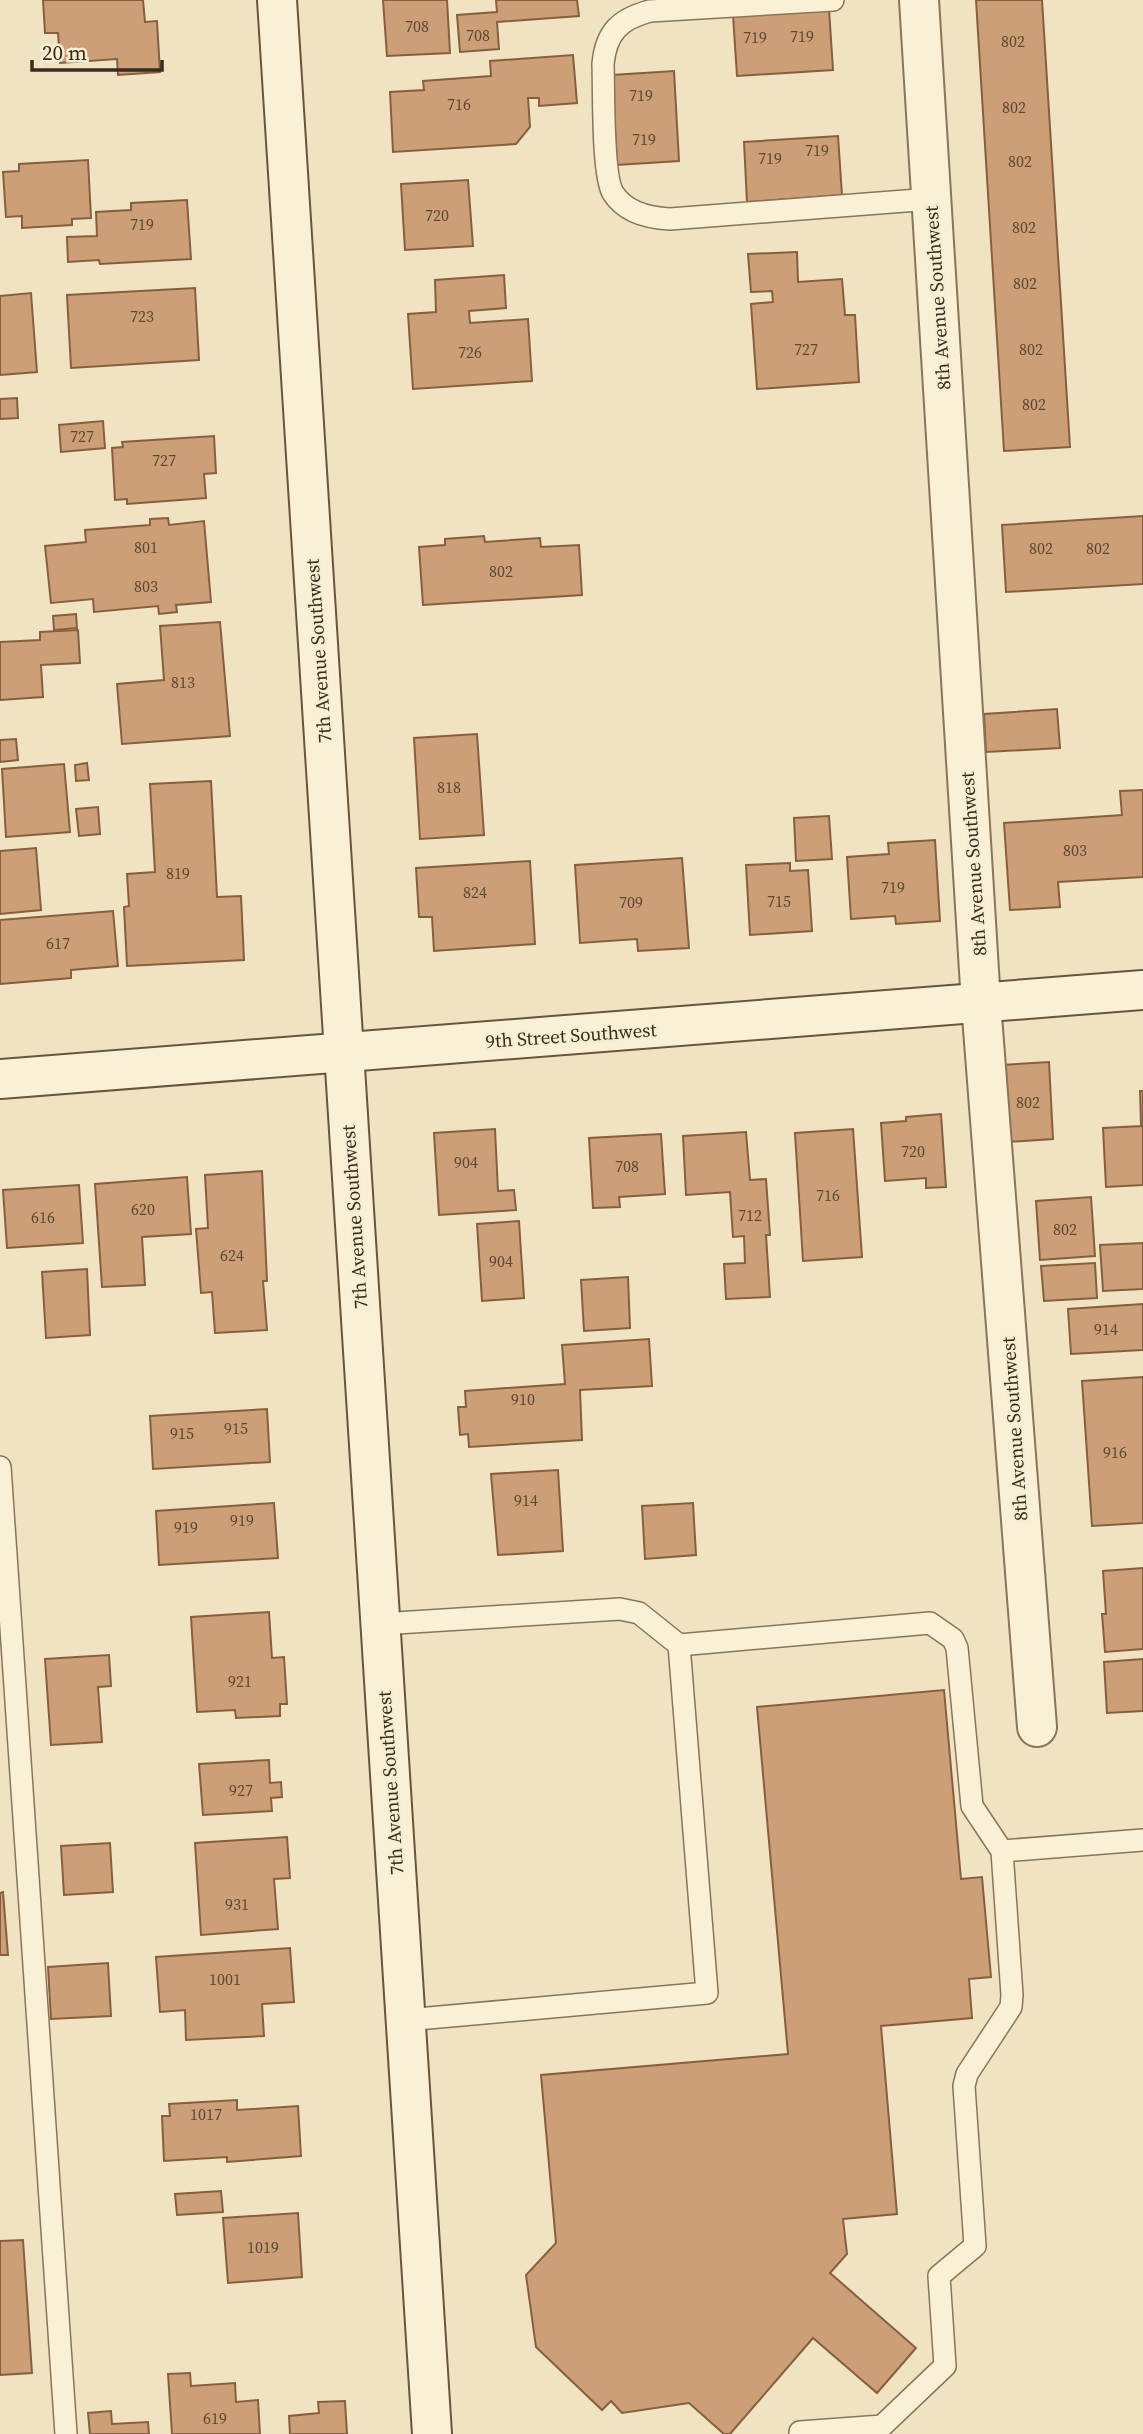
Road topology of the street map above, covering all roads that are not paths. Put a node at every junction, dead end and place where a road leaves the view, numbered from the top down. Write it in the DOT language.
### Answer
graph roads {
  1 [pos="277,0"];
  2 [pos="833,0"];
  3 [pos="919,0"];
  4 [pos="931,199"];
  5 [pos="1143,990"];
  6 [pos="981,1003"];
  7 [pos="344,1053"];
  8 [pos="0,1079"];
  9 [pos="0,1467"];
  10 [pos="380,1624"];
  11 [pos="679,1645"];
  12 [pos="1037,1727"];
  13 [pos="1143,1840"];
  14 [pos="1002,1851"];
  15 [pos="406,2020"];
  16 [pos="800,2433"];
  17 [pos="66,2434"];
  18 [pos="432,2434"];
  1 -- 7 [label="street, 7th Avenue Southwest"];
  2 -- 4 [label="lane"];
  3 -- 4 [label="street, 8th Avenue Southwest"];
  4 -- 6 [label="street, 8th Avenue Southwest"];
  5 -- 6 [label="street, 9th Street Southwest"];
  6 -- 7 [label="street, 9th Street Southwest"];
  6 -- 12 [label="street, 8th Avenue Southwest"];
  7 -- 8 [label="street, 9th Street Southwest"];
  7 -- 10 [label="street, 7th Avenue Southwest"];
  9 -- 17 [label="lane"];
  10 -- 11 [label="lane"];
  10 -- 15 [label="street, 7th Avenue Southwest"];
  11 -- 14 [label="lane"];
  11 -- 15 [label="lane"];
  13 -- 14 [label="lane"];
  14 -- 16 [label="lane"];
  15 -- 18 [label="street, 7th Avenue Southwest"];
}
